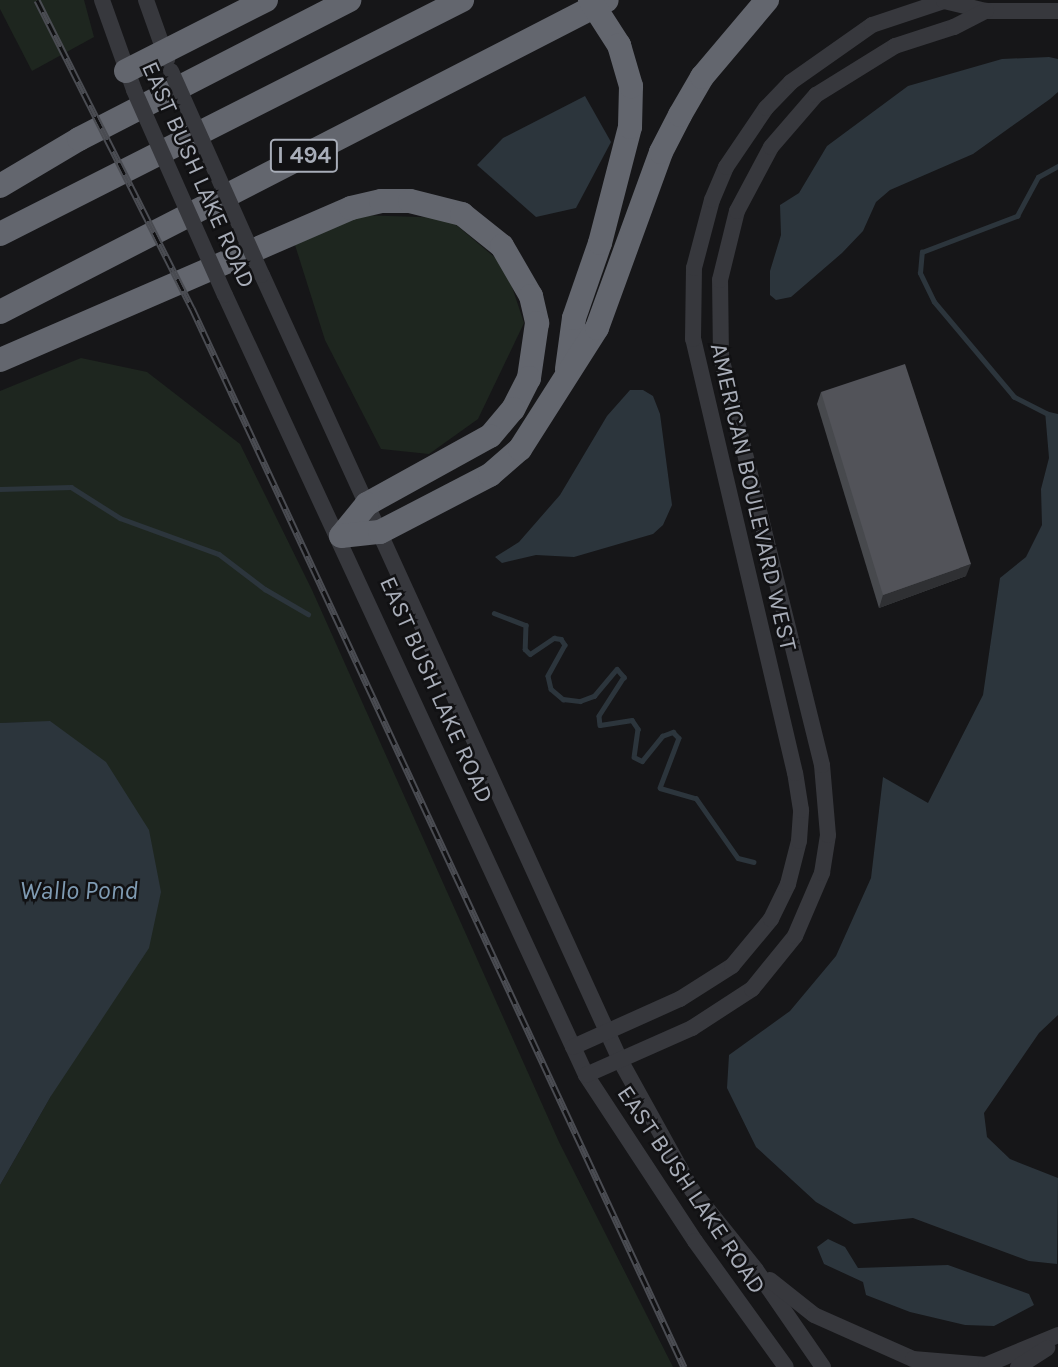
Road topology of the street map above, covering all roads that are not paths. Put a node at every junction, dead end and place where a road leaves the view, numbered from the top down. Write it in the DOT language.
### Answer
graph roads {
  1 [pos="102,0"];
  2 [pos="146,0"];
  3 [pos="265,0"];
  4 [pos="349,0"];
  5 [pos="462,0"];
  6 [pos="590,0"];
  7 [pos="607,0"];
  8 [pos="767,0"];
  9 [pos="986,11"];
  10 [pos="1058,11"];
  11 [pos="167,61"];
  12 [pos="130,81"];
  13 [pos="0,186"];
  14 [pos="0,234"];
  15 [pos="0,312"];
  16 [pos="0,359"];
  17 [pos="566,376"];
  18 [pos="367,504"];
  19 [pos="380,532"];
  20 [pos="341,536"];
  21 [pos="607,1031"];
  22 [pos="573,1047"];
  23 [pos="620,1060"];
  24 [pos="586,1074"];
  25 [pos="756,1270"];
  26 [pos="1058,1335"];
  27 [pos="1058,1342"];
  28 [pos="786,1367"];
  29 [pos="823,1367"];
  30 [pos="1018,1367"];
  1 -- 12 [label="street, EAST BUSH LAKE ROAD"];
  2 -- 11 [label="street, EAST BUSH LAKE ROAD"];
  3 -- 11 [label="highway"];
  4 -- 13 [label="highway"];
  5 -- 14 [label="highway, I 494"];
  6 -- 17 [label="highway, bridge"];
  7 -- 15 [label="highway, I 494"];
  8 -- 17 [label="highway"];
  9 -- 10 [label="street, AMERICAN BOULEVARD WEST"];
  9 -- 21 [label="street, AMERICAN BOULEVARD WEST"];
  9 -- 23 [label="street, AMERICAN BOULEVARD WEST"];
  11 -- 12 [label="highway"];
  11 -- 18 [label="street, EAST BUSH LAKE ROAD, bridge"];
  12 -- 20 [label="street, EAST BUSH LAKE ROAD, bridge"];
  16 -- 18 [label="highway"];
  17 -- 19 [label="highway"];
  18 -- 19 [label="street, EAST BUSH LAKE ROAD"];
  18 -- 20 [label="highway"];
  19 -- 20 [label="highway"];
  19 -- 21 [label="street, EAST BUSH LAKE ROAD"];
  20 -- 22 [label="street, EAST BUSH LAKE ROAD"];
  21 -- 22 [label="street, AMERICAN BOULEVARD WEST"];
  21 -- 23 [label="street, EAST BUSH LAKE ROAD"];
  22 -- 24 [label="street, EAST BUSH LAKE ROAD"];
  23 -- 24 [label="street, AMERICAN BOULEVARD WEST"];
  23 -- 25 [label="street, EAST BUSH LAKE ROAD"];
  24 -- 28 [label="street, EAST BUSH LAKE ROAD"];
  25 -- 26 [label="street"];
  25 -- 29 [label="street, EAST BUSH LAKE ROAD"];
  27 -- 30 [label="street"];
}
